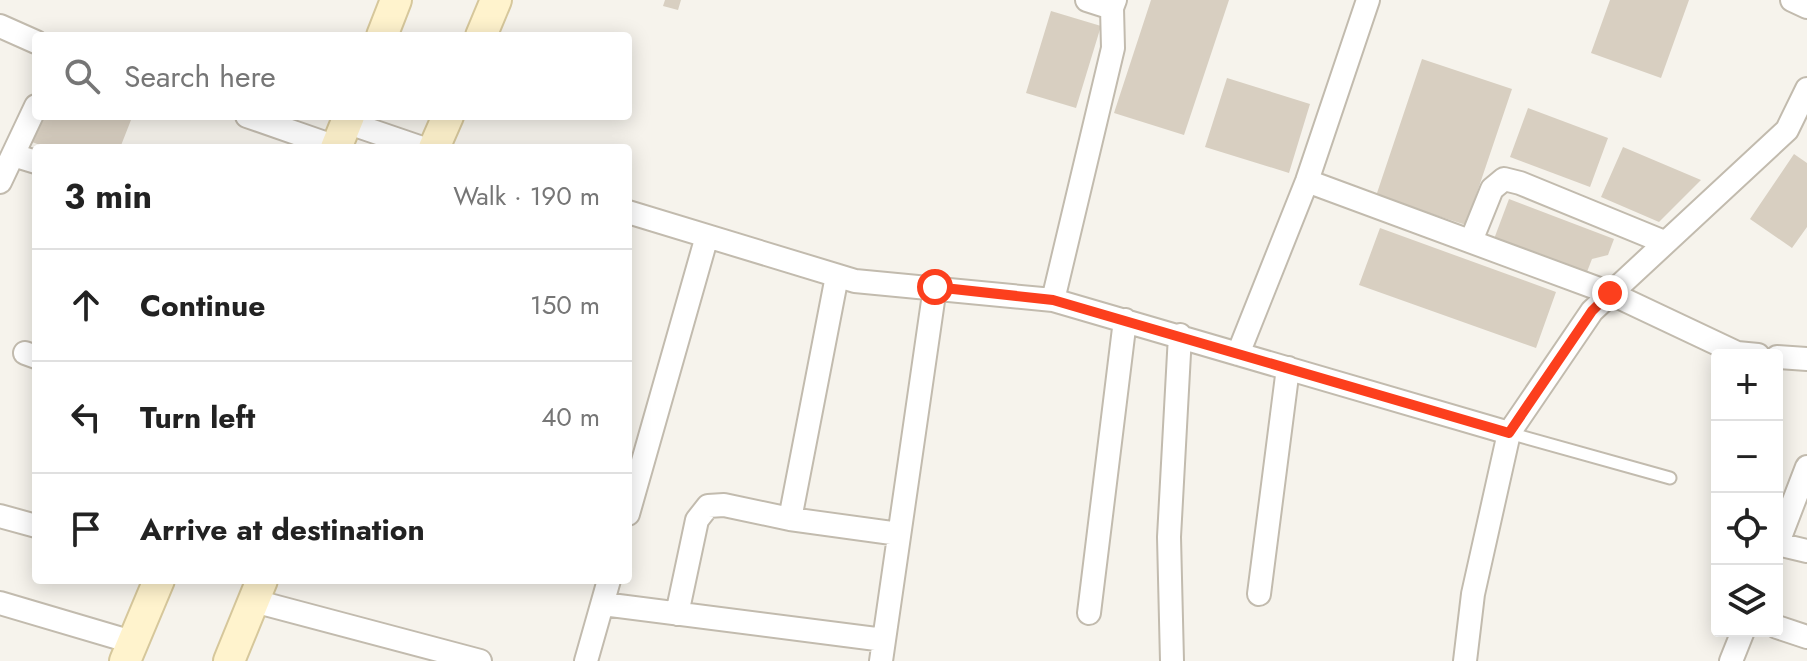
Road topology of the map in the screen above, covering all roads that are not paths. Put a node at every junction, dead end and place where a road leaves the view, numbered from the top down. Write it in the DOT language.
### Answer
graph roads {
  1 [pos="396,0"];
  2 [pos="496,0"];
  3 [pos="1087,0"];
  4 [pos="1368,0"];
  5 [pos="1792,0"];
  6 [pos="1114,4"];
  7 [pos="1807,7"];
  8 [pos="0,26"];
  9 [pos="384,32"];
  10 [pos="483,32"];
  11 [pos="32,40"];
  12 [pos="1807,89"];
  13 [pos="32,115"];
  14 [pos="269,120"];
  15 [pos="446,120"];
  16 [pos="342,133"];
  17 [pos="401,144"];
  18 [pos="436,144"];
  19 [pos="13,155"];
  20 [pos="32,161"];
  21 [pos="1307,181"];
  22 [pos="0,182"];
  23 [pos="632,213"];
  24 [pos="707,236"];
  25 [pos="1471,241"];
  26 [pos="1664,242"];
  27 [pos="837,276"];
  28 [pos="935,287"];
  29 [pos="1610,293"];
  30 [pos="1053,300"];
  31 [pos="1125,320"];
  32 [pos="1180,335"];
  33 [pos="1729,349"];
  34 [pos="1238,354"];
  35 [pos="1783,357"];
  36 [pos="1807,359"];
  37 [pos="1288,368"];
  38 [pos="1509,433"];
  39 [pos="1807,467"];
  40 [pos="1670,478"];
  41 [pos="632,500"];
  42 [pos="0,516"];
  43 [pos="790,519"];
  44 [pos="32,525"];
  45 [pos="1783,529"];
  46 [pos="899,534"];
  47 [pos="1783,545"];
  48 [pos="1807,551"];
  49 [pos="157,584"];
  50 [pos="608,584"];
  51 [pos="258,590"];
  52 [pos="1259,594"];
  53 [pos="0,603"];
  54 [pos="603,604"];
  55 [pos="1089,613"];
  56 [pos="677,614"];
  57 [pos="1783,629"];
  58 [pos="1741,637"];
  59 [pos="1807,637"];
  60 [pos="883,650"];
  61 [pos="128,651"];
  62 [pos="229,661"];
  63 [pos="480,661"];
  64 [pos="586,661"];
  65 [pos="1172,661"];
  66 [pos="1465,661"];
  67 [pos="1731,661"];
  1 -- 9 [label="main road"];
  2 -- 10 [label="main road"];
  3 -- 6 [label="street"];
  4 -- 21 [label="street"];
  5 -- 7 [label="street"];
  6 -- 30 [label="street"];
  8 -- 11 [label="street"];
  12 -- 26 [label="street"];
  13 -- 19 [label="street"];
  14 -- 16 [label="street"];
  15 -- 18 [label="main road"];
  16 -- 17 [label="street"];
  19 -- 20 [label="street"];
  19 -- 22 [label="street"];
  21 -- 25 [label="street"];
  21 -- 34 [label="street"];
  23 -- 24 [label="street"];
  24 -- 27 [label="street"];
  24 -- 41 [label="street"];
  25 -- 26 [label="street"];
  25 -- 29 [label="street"];
  26 -- 29 [label="street"];
  27 -- 28 [label="street"];
  27 -- 43 [label="street"];
  28 -- 30 [label="street"];
  28 -- 46 [label="street"];
  29 -- 33 [label="street"];
  29 -- 38 [label="street"];
  30 -- 31 [label="street"];
  31 -- 32 [label="street"];
  31 -- 55 [label="street"];
  32 -- 34 [label="street"];
  32 -- 65 [label="street"];
  34 -- 37 [label="street"];
  35 -- 36 [label="street"];
  37 -- 38 [label="street"];
  37 -- 52 [label="street"];
  38 -- 40 [label="lane"];
  38 -- 66 [label="street"];
  39 -- 45 [label="street"];
  42 -- 44 [label="street"];
  43 -- 46 [label="street"];
  43 -- 56 [label="street"];
  46 -- 60 [label="street"];
  47 -- 48 [label="street"];
  49 -- 61 [label="main road"];
  50 -- 54 [label="street"];
  51 -- 62 [label="main road"];
  51 -- 63 [label="street"];
  53 -- 61 [label="street"];
  54 -- 56 [label="street"];
  54 -- 64 [label="street"];
  56 -- 60 [label="street"];
  57 -- 59 [label="street"];
  58 -- 67 [label="street"];
}
